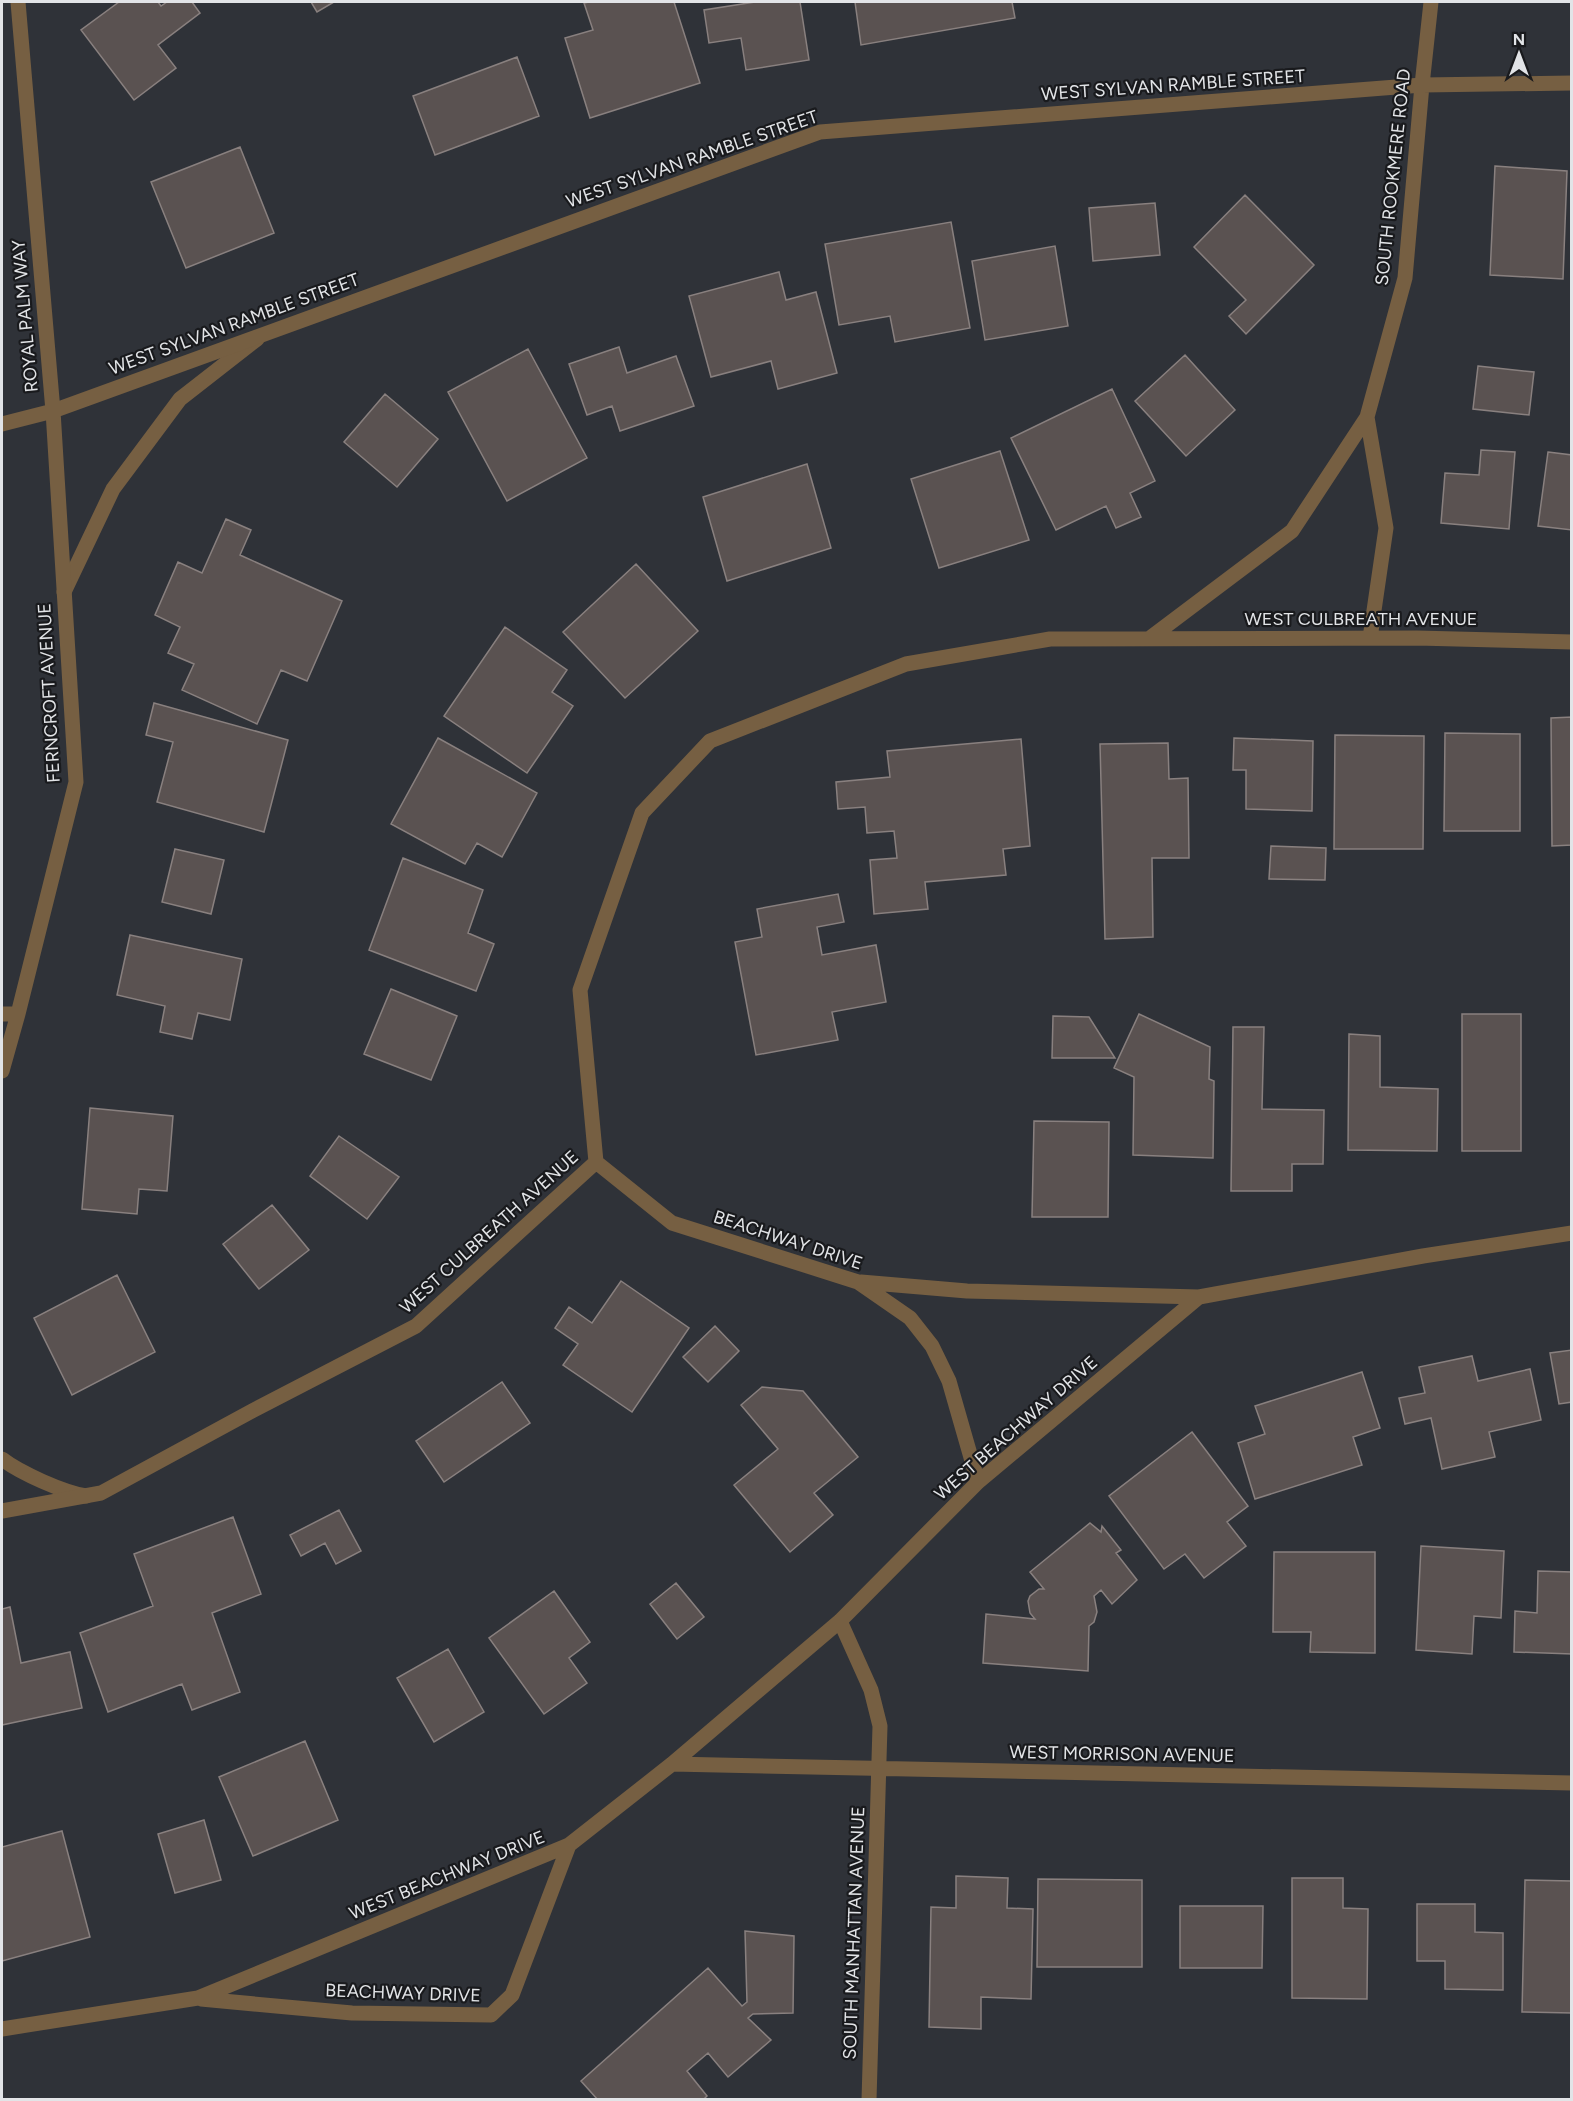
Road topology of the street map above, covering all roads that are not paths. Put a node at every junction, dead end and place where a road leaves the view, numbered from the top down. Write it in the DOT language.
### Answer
graph roads {
  1 [pos="18,2"];
  2 [pos="1431,2"];
  3 [pos="1572,83"];
  4 [pos="1422,85"];
  5 [pos="262,334"];
  6 [pos="53,411"];
  7 [pos="1367,417"];
  8 [pos="2,424"];
  9 [pos="64,592"];
  10 [pos="1150,638"];
  11 [pos="1370,638"];
  12 [pos="1572,642"];
  13 [pos="2,1014"];
  14 [pos="18,1014"];
  15 [pos="2,1071"];
  16 [pos="596,1162"];
  17 [pos="1572,1233"];
  18 [pos="858,1282"];
  19 [pos="1199,1297"];
  20 [pos="2,1459"];
  21 [pos="978,1482"];
  22 [pos="86,1496"];
  23 [pos="2,1511"];
  24 [pos="840,1621"];
  25 [pos="672,1764"];
  26 [pos="878,1767"];
  27 [pos="1572,1783"];
  28 [pos="569,1845"];
  29 [pos="198,1998"];
  30 [pos="2,2029"];
  31 [pos="869,2100"];
  1 -- 6 [label="street, ROYAL PALM WAY"];
  2 -- 4 [label="street, SOUTH ROOKMERE ROAD"];
  3 -- 4 [label="street, WEST SYLVAN RAMBLE STREET"];
  4 -- 5 [label="street, WEST SYLVAN RAMBLE STREET"];
  4 -- 7 [label="street, SOUTH ROOKMERE ROAD"];
  5 -- 6 [label="street, WEST SYLVAN RAMBLE STREET"];
  5 -- 9 [label="street"];
  6 -- 8 [label="street, WEST SYLVAN RAMBLE STREET"];
  6 -- 9 [label="street, FERNCROFT AVENUE"];
  7 -- 10 [label="street"];
  7 -- 11 [label="street, SOUTH ROOKMERE ROAD"];
  9 -- 14 [label="street, FERNCROFT AVENUE"];
  10 -- 11 [label="street, WEST CULBREATH AVENUE"];
  10 -- 16 [label="street, WEST CULBREATH AVENUE"];
  11 -- 12 [label="street, WEST CULBREATH AVENUE"];
  13 -- 14 [label="street"];
  14 -- 15 [label="street, FERNCROFT AVENUE"];
  16 -- 18 [label="street, BEACHWAY DRIVE"];
  16 -- 22 [label="street, WEST CULBREATH AVENUE"];
  17 -- 19 [label="street, WEST BEACHWAY DRIVE"];
  18 -- 19 [label="street, WEST BEACHWAY DRIVE"];
  18 -- 21 [label="street, BEACHWAY DRIVE"];
  19 -- 21 [label="street, WEST BEACHWAY DRIVE"];
  20 -- 22 [label="street"];
  21 -- 24 [label="street, WEST BEACHWAY DRIVE"];
  22 -- 23 [label="street, WEST CULBREATH AVENUE"];
  24 -- 25 [label="street, WEST BEACHWAY DRIVE"];
  24 -- 26 [label="street"];
  25 -- 26 [label="street, WEST MORRISON AVENUE"];
  25 -- 28 [label="street, WEST BEACHWAY DRIVE"];
  26 -- 27 [label="street, WEST MORRISON AVENUE"];
  26 -- 31 [label="street, SOUTH MANHATTAN AVENUE"];
  28 -- 29 [label="street, WEST BEACHWAY DRIVE"];
  28 -- 29 [label="street, BEACHWAY DRIVE"];
  29 -- 30 [label="street, WEST BEACHWAY DRIVE"];
}
